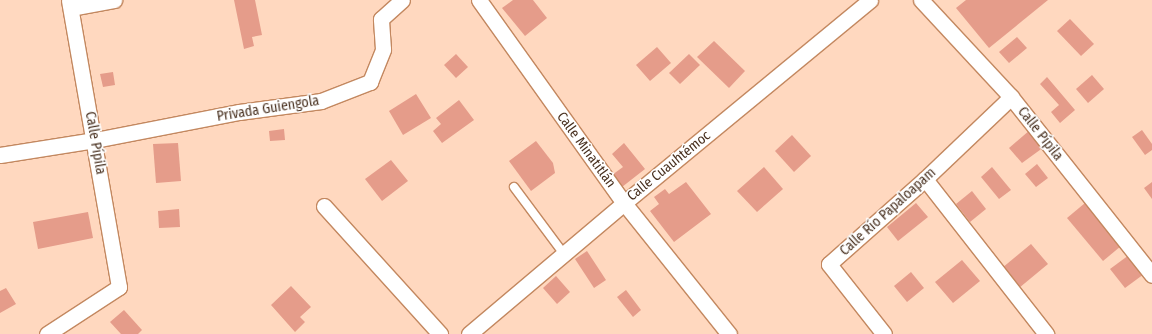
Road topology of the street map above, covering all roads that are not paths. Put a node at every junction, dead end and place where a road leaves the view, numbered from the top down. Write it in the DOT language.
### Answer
graph roads {
  1 [pos="114,0"];
  2 [pos="402,0"];
  3 [pos="479,0"];
  4 [pos="870,0"];
  5 [pos="920,0"];
  6 [pos="70,4"];
  7 [pos="1011,97"];
  8 [pos="95,140"];
  9 [pos="0,154"];
  10 [pos="925,179"];
  11 [pos="514,187"];
  12 [pos="624,202"];
  13 [pos="324,206"];
  14 [pos="564,254"];
  15 [pos="1152,275"];
  16 [pos="54,332"];
  17 [pos="440,334"];
  18 [pos="469,334"];
  19 [pos="729,334"];
  20 [pos="884,334"];
  21 [pos="1046,334"];
  1 -- 6 [label="street"];
  2 -- 8 [label="street, Privada Guiengola"];
  3 -- 12 [label="street, Calle Minatitlán"];
  4 -- 12 [label="street, Calle Cuauhtémoc"];
  5 -- 7 [label="street, Calle Pípila"];
  6 -- 8 [label="street, Calle Pípila"];
  7 -- 10 [label="street, Calle Río Papaloapam"];
  7 -- 15 [label="street, Calle Pípila"];
  8 -- 9 [label="street"];
  8 -- 16 [label="street, Calle Pípila"];
  10 -- 20 [label="street, Calle Río Papaloapam"];
  10 -- 21 [label="street"];
  11 -- 14 [label="lane"];
  12 -- 14 [label="street, Calle Cuauhtémoc"];
  12 -- 19 [label="street, Calle Minatitlán"];
  13 -- 17 [label="street"];
  14 -- 18 [label="street, Calle Cuauhtémoc"];
}
